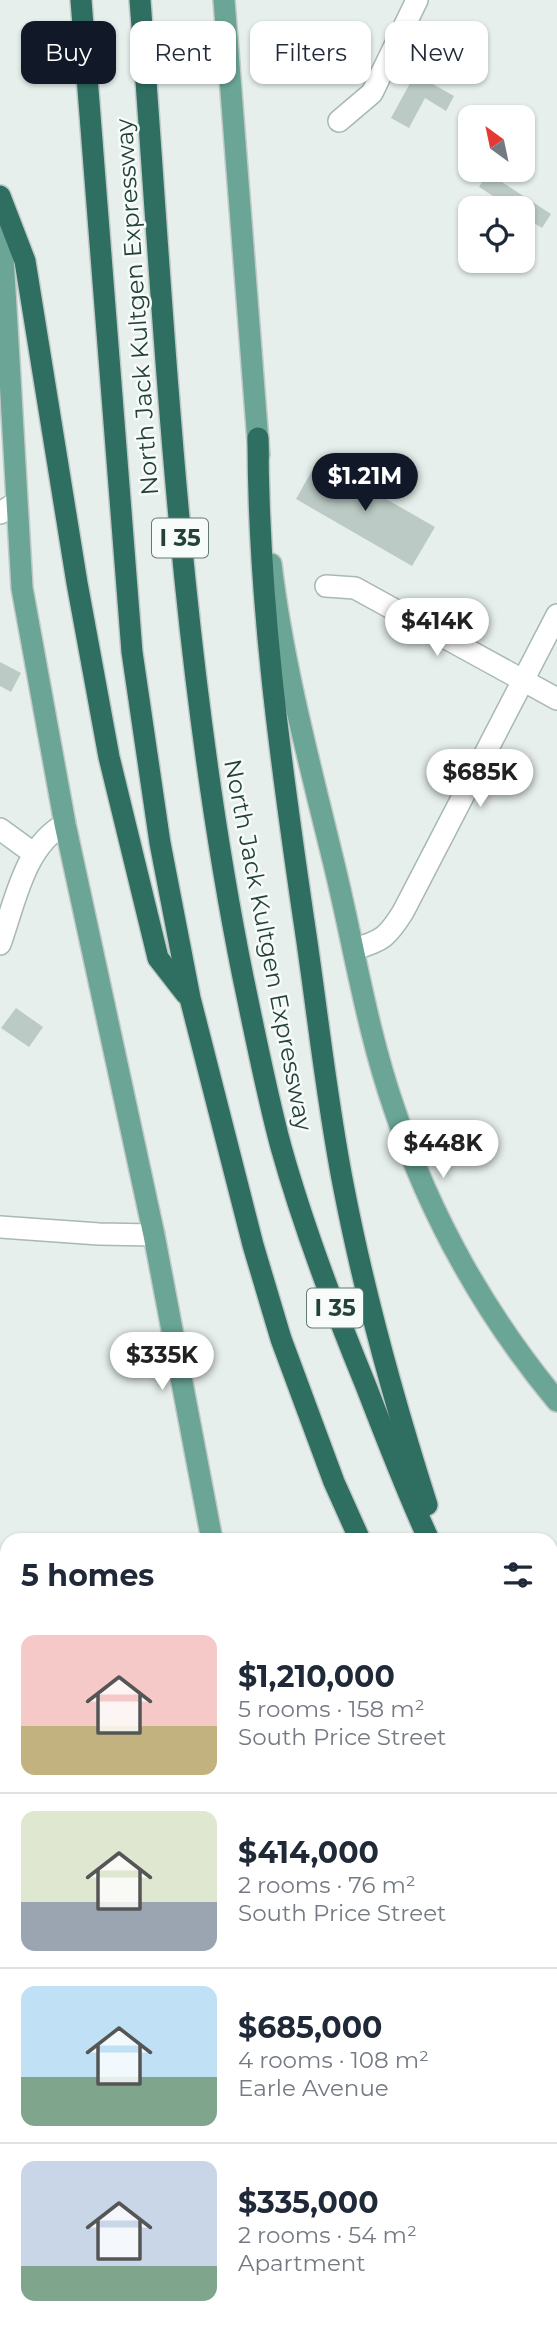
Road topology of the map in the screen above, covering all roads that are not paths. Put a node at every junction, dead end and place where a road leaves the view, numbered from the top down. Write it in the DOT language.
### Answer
graph roads {
  1 [pos="81,0"];
  2 [pos="140,0"];
  3 [pos="224,0"];
  4 [pos="417,0"];
  5 [pos="339,121"];
  6 [pos="0,195"];
  7 [pos="6,403"];
  8 [pos="258,439"];
  9 [pos="8,508"];
  10 [pos="326,586"];
  11 [pos="557,615"];
  12 [pos="523,681"];
  13 [pos="557,699"];
  14 [pos="65,824"];
  15 [pos="0,829"];
  16 [pos="33,853"];
  17 [pos="0,944"];
  18 [pos="355,949"];
  19 [pos="190,998"];
  20 [pos="0,1227"];
  21 [pos="154,1235"];
  22 [pos="557,1401"];
  23 [pos="211,1533"];
  24 [pos="357,1533"];
  25 [pos="426,1533"];
  26 [pos="437,1533"];
  1 -- 19 [label="highway, North Jack Kultgen Expressway / I 35"];
  2 -- 25 [label="highway, North Jack Kultgen Expressway / I 35"];
  3 -- 8 [label="main road"];
  4 -- 5 [label="street"];
  6 -- 7 [label="main road"];
  6 -- 19 [label="highway"];
  7 -- 9 [label="main road"];
  8 -- 18 [label="main road"];
  8 -- 26 [label="highway"];
  9 -- 14 [label="main road"];
  10 -- 12 [label="street"];
  11 -- 12 [label="street"];
  12 -- 13 [label="street"];
  12 -- 18 [label="street"];
  14 -- 16 [label="street"];
  14 -- 21 [label="main road"];
  15 -- 16 [label="street"];
  16 -- 17 [label="street"];
  18 -- 22 [label="main road"];
  19 -- 24 [label="highway, North Jack Kultgen Expressway / I 35"];
  20 -- 21 [label="street"];
  21 -- 23 [label="main road"];
}
